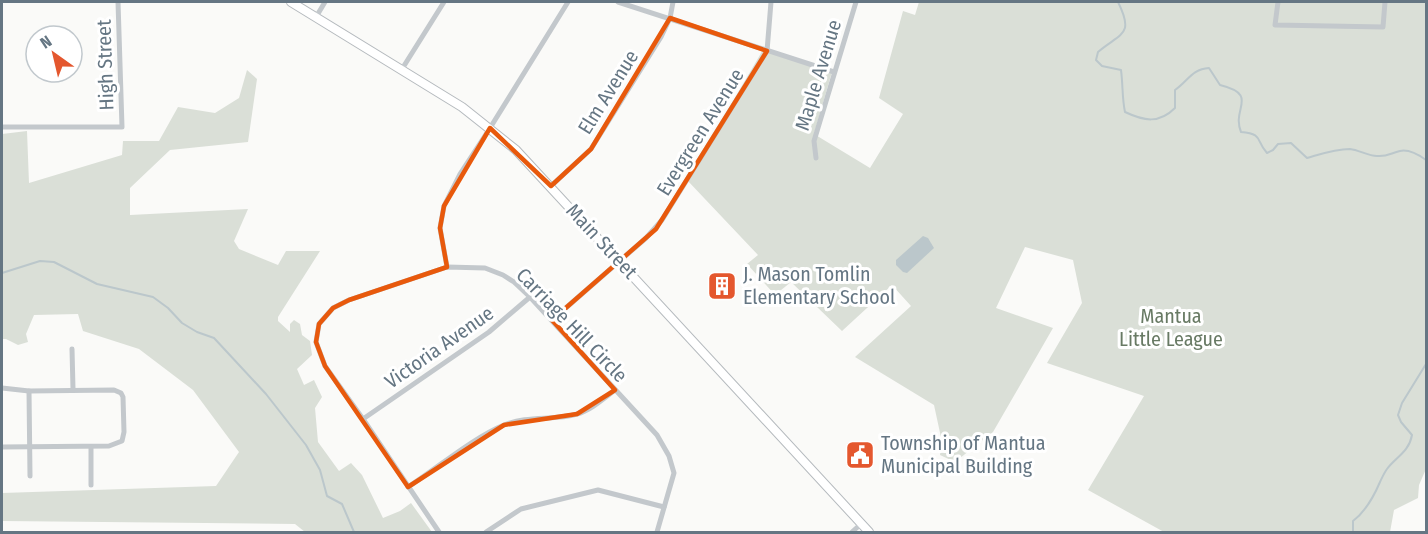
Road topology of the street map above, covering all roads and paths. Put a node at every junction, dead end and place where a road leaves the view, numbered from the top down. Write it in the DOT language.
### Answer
graph roads {
  1 [pos="118,2"];
  2 [pos="291,2"];
  3 [pos="326,2"];
  4 [pos="444,2"];
  5 [pos="568,2"];
  6 [pos="618,2"];
  7 [pos="674,2"];
  8 [pos="771,2"];
  9 [pos="856,2"];
  10 [pos="1278,2"];
  11 [pos="1385,2"];
  12 [pos="316,16"];
  13 [pos="670,18"];
  14 [pos="767,51"];
  15 [pos="402,69"];
  16 [pos="834,72"];
  17 [pos="2,127"];
  18 [pos="490,128"];
  19 [pos="816,158"];
  20 [pos="551,186"];
  21 [pos="620,262"];
  22 [pos="447,267"];
  23 [pos="530,297"];
  24 [pos="552,321"];
  25 [pos="72,349"];
  26 [pos="2,388"];
  27 [pos="73,389"];
  28 [pos="615,390"];
  29 [pos="29,391"];
  30 [pos="363,419"];
  31 [pos="2,447"];
  32 [pos="30,447"];
  33 [pos="91,447"];
  34 [pos="30,476"];
  35 [pos="91,485"];
  36 [pos="408,487"];
  37 [pos="664,507"];
  38 [pos="861,524"];
  39 [pos="439,532"];
  40 [pos="486,532"];
  41 [pos="657,532"];
  42 [pos="852,532"];
  43 [pos="869,532"];
  1 -- 17 [label="street, High Street"];
  2 -- 12 [label="main road, Main Street"];
  3 -- 12 [label="street"];
  4 -- 15 [label="street"];
  5 -- 18 [label="street"];
  6 -- 13 [label="street"];
  7 -- 13 [label="street, Elm Avenue"];
  8 -- 14 [label="street, Evergreen Avenue"];
  9 -- 16 [label="street, Maple Avenue"];
  10 -- 11 [label="street"];
  12 -- 15 [label="main road, Main Street"];
  13 -- 14 [label="street"];
  13 -- 20 [label="street, Elm Avenue"];
  14 -- 16 [label="street"];
  14 -- 21 [label="street, Evergreen Avenue"];
  15 -- 18 [label="main road, Main Street"];
  16 -- 19 [label="street, Maple Avenue"];
  18 -- 20 [label="main road, Main Street"];
  18 -- 22 [label="street"];
  20 -- 21 [label="main road, Main Street"];
  21 -- 24 [label="street, Evergreen Avenue"];
  21 -- 38 [label="main road, Main Street"];
  22 -- 23 [label="street, Carriage Hill Circle"];
  22 -- 30 [label="street, Carriage Hill Circle"];
  23 -- 24 [label="street, Carriage Hill Circle"];
  23 -- 30 [label="street, Victoria Avenue"];
  24 -- 28 [label="street, Carriage Hill Circle"];
  25 -- 27 [label="street"];
  26 -- 29 [label="street"];
  27 -- 29 [label="street"];
  27 -- 33 [label="street"];
  28 -- 36 [label="street"];
  28 -- 37 [label="street, Carriage Hill Circle"];
  29 -- 32 [label="street"];
  30 -- 36 [label="street, Carriage Hill Circle"];
  31 -- 32 [label="street"];
  32 -- 33 [label="street"];
  32 -- 34 [label="street"];
  33 -- 35 [label="street"];
  36 -- 39 [label="street, Carriage Hill Circle"];
  37 -- 40 [label="street"];
  37 -- 41 [label="street, Carriage Hill Circle"];
  38 -- 42 [label="street"];
  38 -- 43 [label="main road, Main Street"];
}
